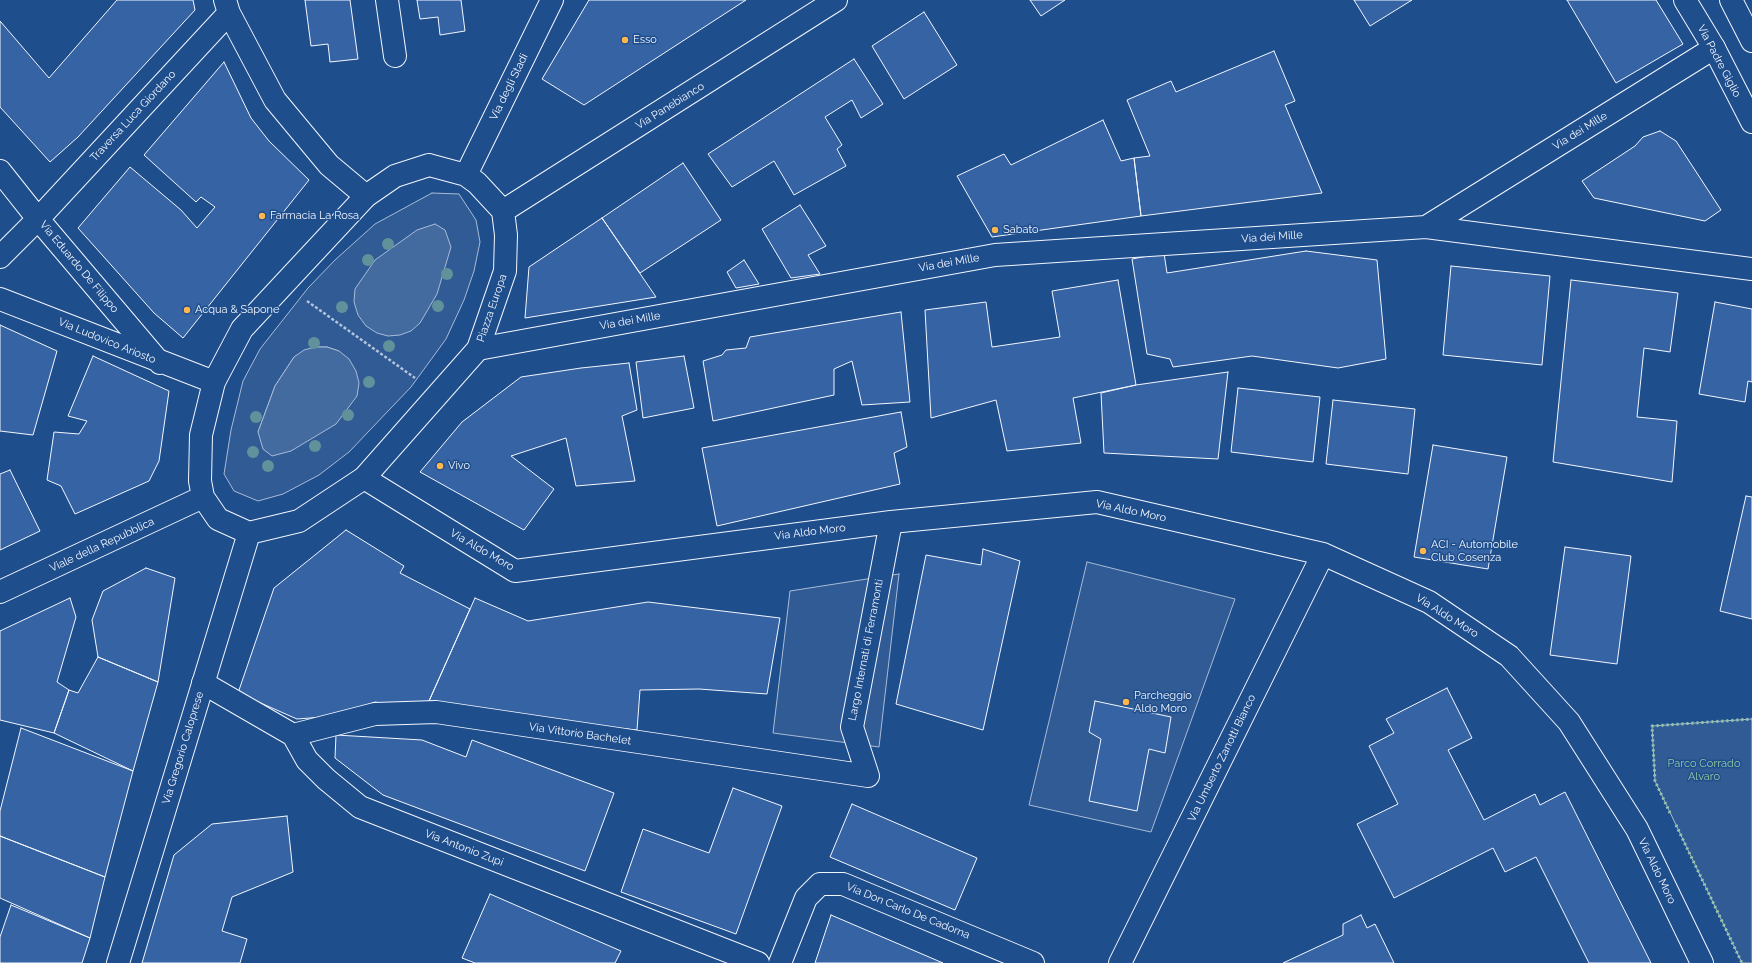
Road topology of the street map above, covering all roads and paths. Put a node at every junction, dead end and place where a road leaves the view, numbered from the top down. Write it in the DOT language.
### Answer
graph roads {
  1 [pos="387,0"];
  2 [pos="552,0"];
  3 [pos="836,0"];
  4 [pos="1685,0"];
  5 [pos="1730,0"];
  6 [pos="227,6"];
  7 [pos="1752,41"];
  8 [pos="1714,48"];
  9 [pos="394,56"];
  10 [pos="1752,122"];
  11 [pos="0,171"];
  12 [pos="466,175"];
  13 [pos="366,196"];
  14 [pos="503,212"];
  15 [pos="38,219"];
  16 [pos="1426,227"];
  17 [pos="0,257"];
  18 [pos="1752,268"];
  19 [pos="284,284"];
  20 [pos="0,299"];
  21 [pos="478,349"];
  22 [pos="160,363"];
  23 [pos="214,382"];
  24 [pos="438,395"];
  25 [pos="364,478"];
  26 [pos="203,497"];
  27 [pos="891,522"];
  28 [pos="249,533"];
  29 [pos="1323,554"];
  30 [pos="0,592"];
  31 [pos="203,683"];
  32 [pos="293,735"];
  33 [pos="868,776"];
  34 [pos="118,963"];
  35 [pos="758,963"];
  36 [pos="780,963"];
  37 [pos="1033,963"];
  38 [pos="1120,963"];
  39 [pos="1702,963"];
  1 -- 9 [label="street"];
  2 -- 12 [label="street, Via degli Stadi"];
  3 -- 14 [label="street, Via Panebianco"];
  4 -- 8 [label="street, Via Padre Giglio"];
  5 -- 7 [label="street"];
  6 -- 13 [label="street"];
  6 -- 15 [label="street, Traversa Luca Giordano"];
  8 -- 10 [label="street, Via Padre Giglio"];
  8 -- 16 [label="street, Via dei Mille"];
  11 -- 15 [label="street, Via Eduardo De Filippo"];
  12 -- 13 [label="street"];
  12 -- 14 [label="street"];
  13 -- 19 [label="street"];
  14 -- 21 [label="street, Piazza Europa"];
  15 -- 17 [label="street, Traversa Luca Giordano"];
  15 -- 22 [label="street, Via Eduardo De Filippo"];
  16 -- 18 [label="street, Via dei Mille"];
  16 -- 21 [label="street, Via dei Mille"];
  19 -- 23 [label="street"];
  19 -- 24 [label="path"];
  20 -- 22 [label="street, Via Ludovico Ariosto"];
  21 -- 24 [label="street, Piazza Europa"];
  22 -- 23 [label="street, Via Ludovico Ariosto"];
  23 -- 26 [label="street"];
  24 -- 25 [label="street, Piazza Europa"];
  25 -- 27 [label="street, Via Aldo Moro"];
  25 -- 28 [label="street, Piazza Europa"];
  26 -- 28 [label="street"];
  26 -- 30 [label="street, Viale della Repubblica"];
  27 -- 29 [label="street, Via Aldo Moro"];
  27 -- 33 [label="street, Largo Internati di Ferramonti"];
  28 -- 31 [label="street, Via Gregorio Caloprese"];
  29 -- 38 [label="street, Via Umberto Zanotti Bianco"];
  29 -- 39 [label="street, Via Aldo Moro"];
  31 -- 32 [label="street"];
  31 -- 34 [label="street, Via Gregorio Caloprese"];
  32 -- 33 [label="street, Via Vittorio Bachelet"];
  32 -- 35 [label="street, Via Antonio Zupi"];
  36 -- 37 [label="street, Via Don Carlo De Cadorna"];
}
